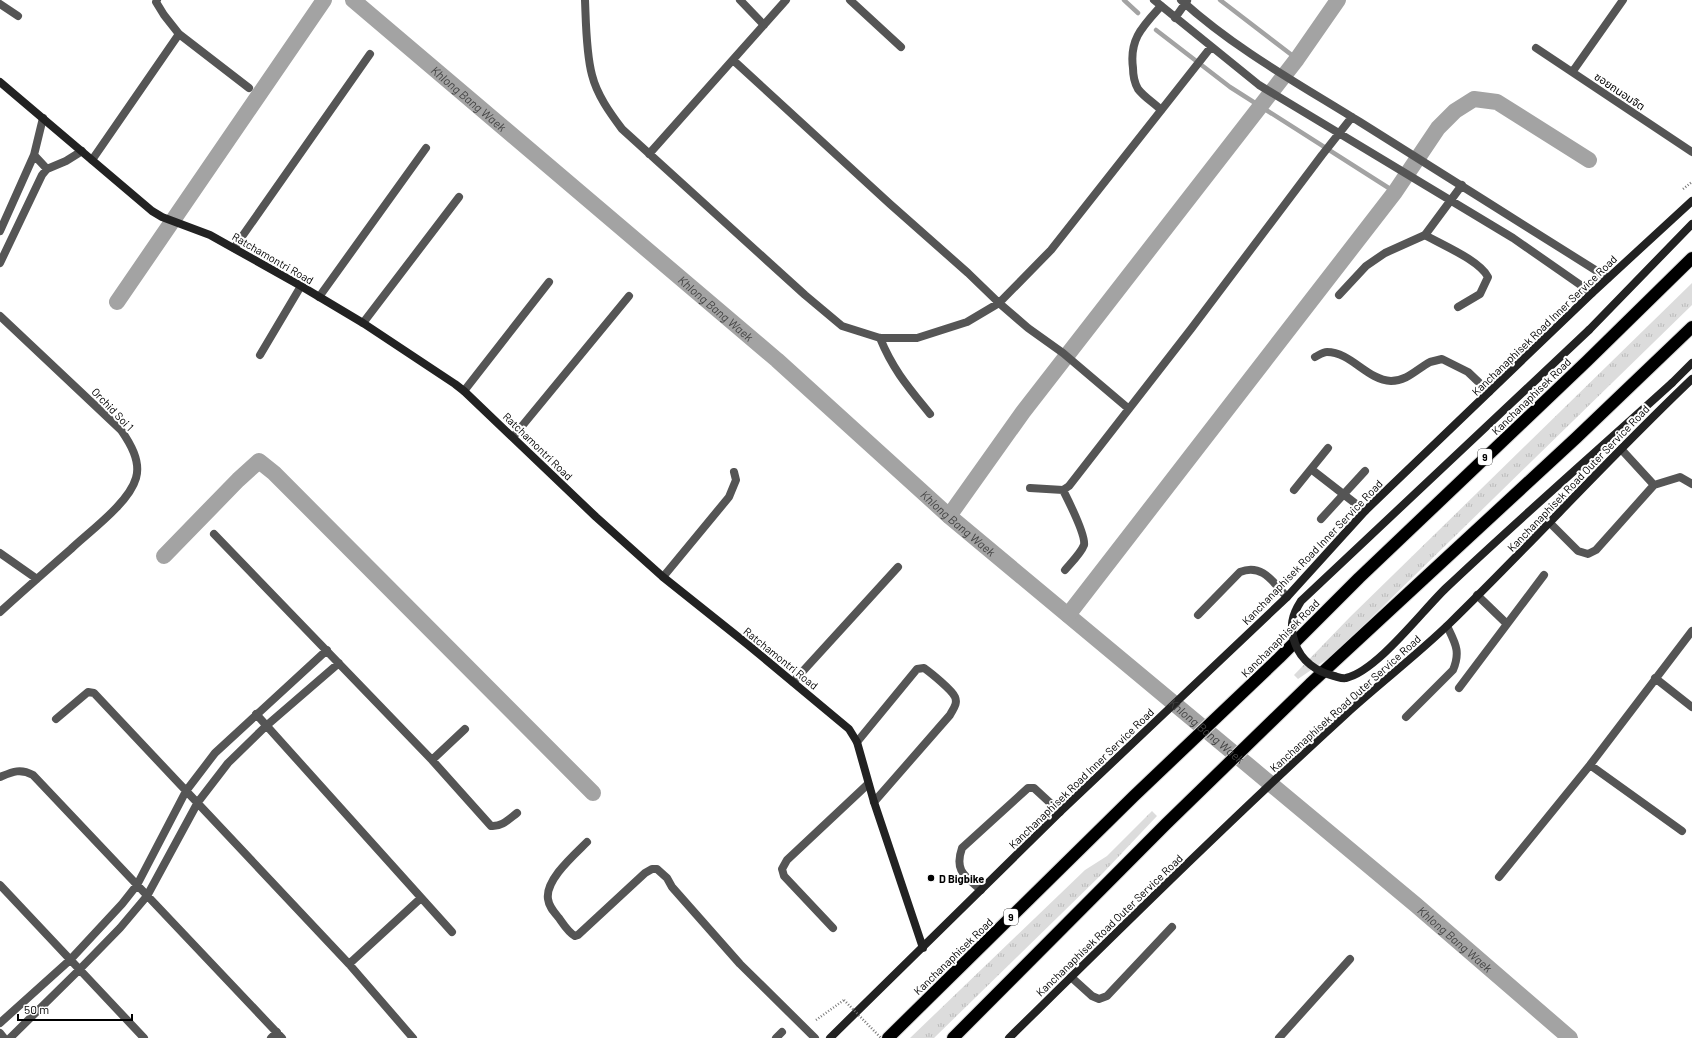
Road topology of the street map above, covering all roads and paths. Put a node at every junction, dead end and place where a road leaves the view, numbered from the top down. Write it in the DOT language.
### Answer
graph roads {
  1 [pos="156,0"];
  2 [pos="585,0"];
  3 [pos="740,0"];
  4 [pos="786,0"];
  5 [pos="850,0"];
  6 [pos="1154,0"];
  7 [pos="1623,0"];
  8 [pos="1184,1"];
  9 [pos="0,4"];
  10 [pos="1161,6"];
  11 [pos="18,16"];
  12 [pos="1175,18"];
  13 [pos="764,25"];
  14 [pos="180,34"];
  15 [pos="901,47"];
  16 [pos="1211,47"];
  17 [pos="1536,48"];
  18 [pos="370,54"];
  19 [pos="733,60"];
  20 [pos="1573,71"];
  21 [pos="0,82"];
  22 [pos="249,88"];
  23 [pos="1161,110"];
  24 [pos="1352,117"];
  25 [pos="43,118"];
  26 [pos="1340,133"];
  27 [pos="426,148"];
  28 [pos="82,151"];
  29 [pos="1692,152"];
  30 [pos="650,154"];
  31 [pos="34,155"];
  32 [pos="92,160"];
  33 [pos="47,169"];
  34 [pos="1692,182"];
  35 [pos="1462,185"];
  36 [pos="1683,188"];
  37 [pos="459,197"];
  38 [pos="1450,200"];
  39 [pos="1692,201"];
  40 [pos="1692,224"];
  41 [pos="0,231"];
  42 [pos="1425,235"];
  43 [pos="234,248"];
  44 [pos="1692,258"];
  45 [pos="0,263"];
  46 [pos="1608,278"];
  47 [pos="549,282"];
  48 [pos="301,286"];
  49 [pos="1592,293"];
  50 [pos="1339,295"];
  51 [pos="629,296"];
  52 [pos="319,297"];
  53 [pos="999,303"];
  54 [pos="1458,307"];
  55 [pos="0,316"];
  56 [pos="363,323"];
  57 [pos="1692,327"];
  58 [pos="880,338"];
  59 [pos="260,355"];
  60 [pos="1316,357"];
  61 [pos="1692,363"];
  62 [pos="1692,379"];
  63 [pos="464,391"];
  64 [pos="1489,392"];
  65 [pos="1129,409"];
  66 [pos="930,414"];
  67 [pos="513,437"];
  68 [pos="1328,448"];
  69 [pos="1621,449"];
  70 [pos="1311,469"];
  71 [pos="1365,471"];
  72 [pos="734,472"];
  73 [pos="1692,484"];
  74 [pos="1654,485"];
  75 [pos="1030,488"];
  76 [pos="1063,490"];
  77 [pos="1294,490"];
  78 [pos="1343,495"];
  79 [pos="1365,511"];
  80 [pos="1321,519"];
  81 [pos="1550,523"];
  82 [pos="214,534"];
  83 [pos="0,553"];
  84 [pos="898,567"];
  85 [pos="1065,570"];
  86 [pos="1544,575"];
  87 [pos="663,577"];
  88 [pos="37,579"];
  89 [pos="1477,595"];
  90 [pos="1287,597"];
  91 [pos="0,612"];
  92 [pos="1198,614"];
  93 [pos="1507,624"];
  94 [pos="1447,626"];
  95 [pos="1692,631"];
  96 [pos="327,650"];
  97 [pos="339,663"];
  98 [pos="1655,678"];
  99 [pos="793,682"];
  100 [pos="1459,688"];
  101 [pos="1692,707"];
  102 [pos="256,714"];
  103 [pos="1406,717"];
  104 [pos="56,719"];
  105 [pos="266,726"];
  106 [pos="465,729"];
  107 [pos="857,742"];
  108 [pos="432,760"];
  109 [pos="1590,765"];
  110 [pos="0,777"];
  111 [pos="868,784"];
  112 [pos="186,790"];
  113 [pos="198,802"];
  114 [pos="874,802"];
  115 [pos="1060,812"];
  116 [pos="517,813"];
  117 [pos="1682,831"];
  118 [pos="587,842"];
  119 [pos="1499,877"];
  120 [pos="0,885"];
  121 [pos="136,885"];
  122 [pos="981,890"];
  123 [pos="148,896"];
  124 [pos="421,898"];
  125 [pos="1172,927"];
  126 [pos="833,928"];
  127 [pos="452,932"];
  128 [pos="923,948"];
  129 [pos="1350,959"];
  130 [pos="70,960"];
  131 [pos="349,964"];
  132 [pos="79,970"];
  133 [pos="1071,977"];
  134 [pos="816,1020"];
  135 [pos="0,1023"];
  136 [pos="0,1033"];
  137 [pos="277,1036"];
  138 [pos="4,1038"];
  139 [pos="10,1038"];
  140 [pos="144,1038"];
  141 [pos="413,1038"];
  142 [pos="815,1038"];
  143 [pos="830,1038"];
  144 [pos="881,1038"];
  145 [pos="888,1038"];
  146 [pos="953,1038"];
  147 [pos="1009,1038"];
  148 [pos="1279,1038"];
  1 -- 14 [label="street"];
  2 -- 30 [label="street"];
  3 -- 13 [label="street"];
  4 -- 13 [label="street"];
  5 -- 15 [label="street"];
  6 -- 10 [label="street"];
  7 -- 20 [label="street"];
  8 -- 12 [label="street"];
  8 -- 24 [label="street"];
  9 -- 11 [label="street"];
  10 -- 12 [label="street"];
  10 -- 23 [label="street"];
  12 -- 16 [label="street"];
  13 -- 19 [label="street"];
  14 -- 22 [label="street"];
  14 -- 32 [label="street"];
  16 -- 23 [label="street"];
  16 -- 26 [label="street"];
  17 -- 20 [label="street, ซอยถนอมจิต"];
  18 -- 43 [label="street"];
  19 -- 30 [label="street"];
  19 -- 53 [label="street"];
  20 -- 29 [label="street, ซอยถนอมจิต"];
  21 -- 25 [label="main road, Ratchamontri Road"];
  23 -- 53 [label="street"];
  24 -- 26 [label="street"];
  24 -- 35 [label="street"];
  25 -- 28 [label="main road, Ratchamontri Road"];
  25 -- 31 [label="street"];
  26 -- 38 [label="street"];
  26 -- 65 [label="street"];
  27 -- 52 [label="street"];
  28 -- 32 [label="main road, Ratchamontri Road"];
  28 -- 33 [label="street"];
  30 -- 58 [label="street"];
  31 -- 33 [label="street"];
  31 -- 41 [label="street"];
  32 -- 43 [label="main road, Ratchamontri Road"];
  33 -- 45 [label="street"];
  34 -- 36 [label="path"];
  35 -- 38 [label="street"];
  35 -- 46 [label="street"];
  37 -- 56 [label="street"];
  38 -- 42 [label="street"];
  38 -- 49 [label="street"];
  39 -- 46 [label="main road, Kanchanaphisek Road Inner Service Road"];
  40 -- 61 [label="main road, bridge"];
  42 -- 50 [label="street"];
  42 -- 54 [label="street"];
  43 -- 48 [label="main road, Ratchamontri Road"];
  44 -- 145 [label="highway, Kanchanaphisek Road / 9"];
  46 -- 49 [label="main road, Kanchanaphisek Road Inner Service Road"];
  47 -- 63 [label="street"];
  48 -- 52 [label="main road, Ratchamontri Road"];
  48 -- 59 [label="street"];
  49 -- 64 [label="main road, Kanchanaphisek Road Inner Service Road"];
  51 -- 67 [label="street"];
  52 -- 56 [label="main road, Ratchamontri Road"];
  53 -- 58 [label="street"];
  53 -- 65 [label="street"];
  55 -- 88 [label="street, Orchid Soi 1"];
  56 -- 63 [label="main road, Ratchamontri Road"];
  57 -- 146 [label="highway"];
  58 -- 66 [label="street"];
  60 -- 64 [label="street"];
  62 -- 69 [label="main road, Kanchanaphisek Road Outer Service Road"];
  63 -- 67 [label="main road, Ratchamontri Road"];
  64 -- 79 [label="main road, Kanchanaphisek Road Inner Service Road"];
  65 -- 76 [label="street"];
  67 -- 87 [label="main road, Ratchamontri Road"];
  68 -- 70 [label="street"];
  69 -- 74 [label="street"];
  69 -- 81 [label="main road, Kanchanaphisek Road Outer Service Road"];
  70 -- 77 [label="street"];
  70 -- 78 [label="street"];
  71 -- 78 [label="street"];
  72 -- 87 [label="street"];
  73 -- 74 [label="street"];
  74 -- 81 [label="street"];
  75 -- 76 [label="street"];
  76 -- 85 [label="street"];
  78 -- 79 [label="street"];
  78 -- 80 [label="street"];
  79 -- 90 [label="main road, Kanchanaphisek Road Inner Service Road"];
  81 -- 89 [label="main road, Kanchanaphisek Road Outer Service Road"];
  82 -- 96 [label="street"];
  83 -- 88 [label="street"];
  84 -- 99 [label="street"];
  86 -- 93 [label="street"];
  87 -- 99 [label="main road, Ratchamontri Road"];
  88 -- 91 [label="street, Orchid Soi 1"];
  89 -- 93 [label="street"];
  89 -- 94 [label="main road, Kanchanaphisek Road Outer Service Road"];
  90 -- 92 [label="street"];
  90 -- 115 [label="main road, Kanchanaphisek Road Inner Service Road"];
  93 -- 100 [label="street"];
  94 -- 103 [label="street"];
  94 -- 133 [label="main road, Kanchanaphisek Road Outer Service Road"];
  95 -- 98 [label="street"];
  96 -- 97 [label="street"];
  96 -- 102 [label="street"];
  97 -- 105 [label="street"];
  97 -- 108 [label="street"];
  98 -- 101 [label="street"];
  98 -- 109 [label="street"];
  99 -- 107 [label="main road, Ratchamontri Road"];
  102 -- 105 [label="street"];
  102 -- 112 [label="street"];
  104 -- 112 [label="street"];
  105 -- 113 [label="street"];
  105 -- 124 [label="street"];
  106 -- 108 [label="street"];
  107 -- 111 [label="main road, Ratchamontri Road"];
  107 -- 114 [label="street"];
  108 -- 116 [label="street"];
  109 -- 117 [label="street"];
  109 -- 119 [label="street"];
  110 -- 121 [label="street"];
  111 -- 114 [label="main road, Ratchamontri Road"];
  111 -- 126 [label="street"];
  112 -- 113 [label="street"];
  112 -- 121 [label="street"];
  113 -- 123 [label="street"];
  113 -- 131 [label="street"];
  114 -- 128 [label="main road, Ratchamontri Road"];
  115 -- 122 [label="main road, Kanchanaphisek Road Inner Service Road"];
  115 -- 122 [label="street"];
  118 -- 142 [label="street"];
  120 -- 130 [label="street"];
  121 -- 123 [label="street"];
  121 -- 130 [label="street"];
  122 -- 128 [label="main road, Kanchanaphisek Road Inner Service Road"];
  123 -- 132 [label="street"];
  123 -- 137 [label="street"];
  124 -- 127 [label="street"];
  124 -- 131 [label="street"];
  125 -- 133 [label="street"];
  128 -- 143 [label="main road, Kanchanaphisek Road Inner Service Road"];
  129 -- 148 [label="street"];
  130 -- 132 [label="street"];
  130 -- 135 [label="street"];
  131 -- 141 [label="street"];
  132 -- 139 [label="street"];
  132 -- 140 [label="street"];
  133 -- 147 [label="main road, Kanchanaphisek Road Outer Service Road"];
  134 -- 144 [label="path, bridge"];
  136 -- 138 [label="street"];
}
